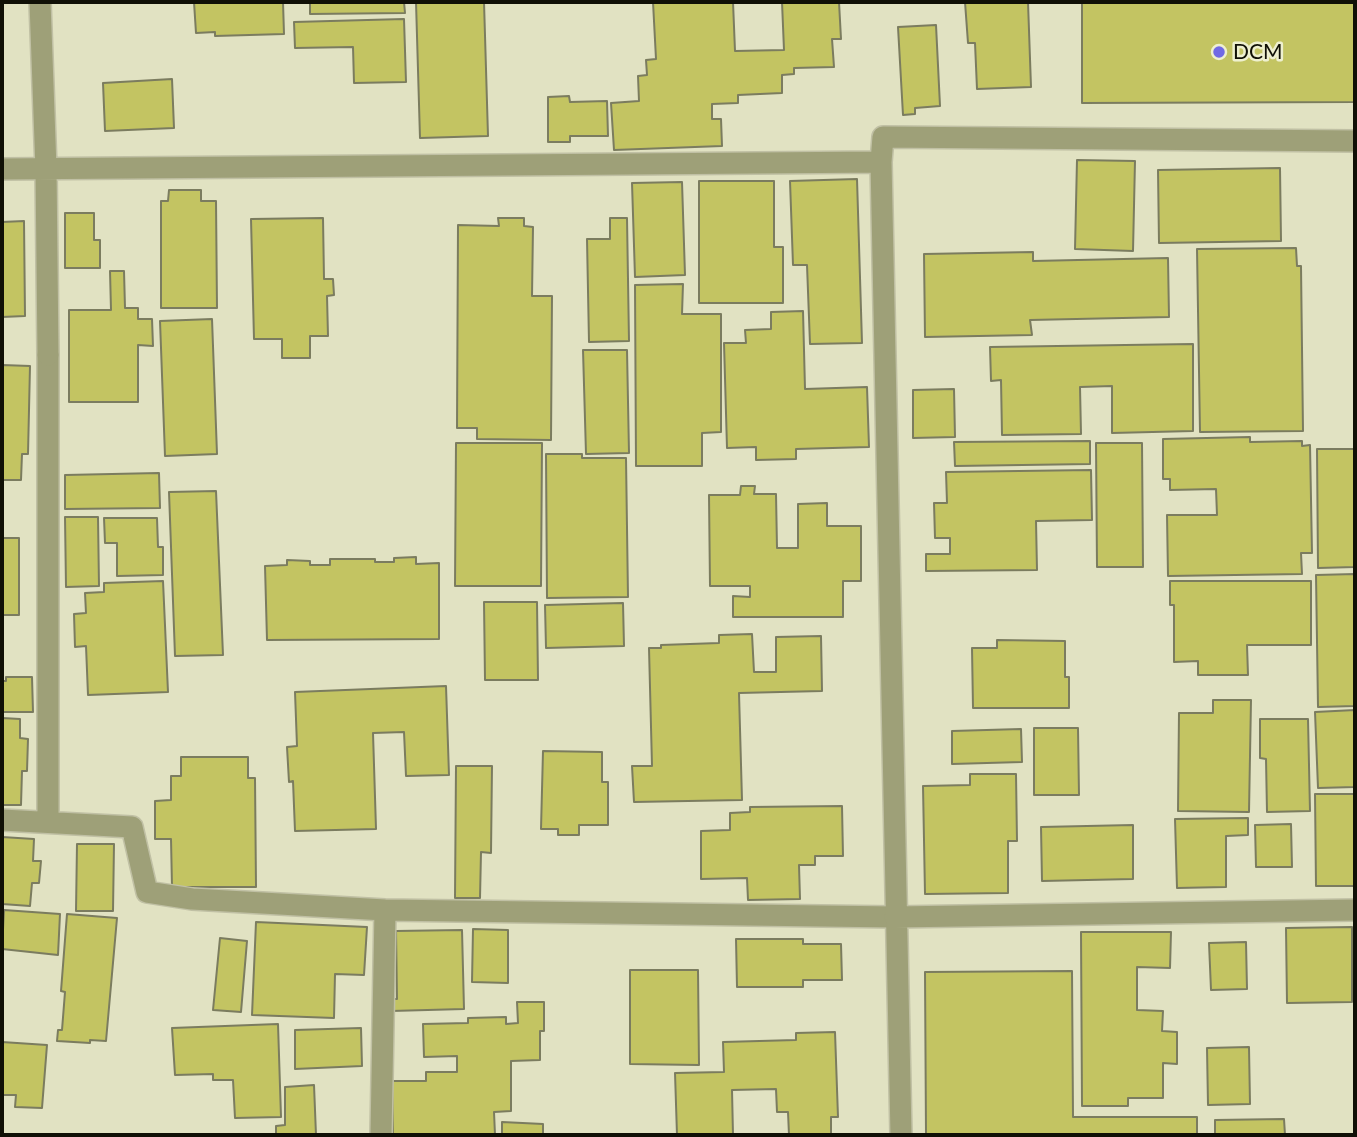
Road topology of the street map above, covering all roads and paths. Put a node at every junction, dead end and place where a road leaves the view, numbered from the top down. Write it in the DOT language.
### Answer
graph roads {
  1 [pos="40,2"];
  2 [pos="1355,141"];
  3 [pos="881,162"];
  4 [pos="2,169"];
  5 [pos="46,169"];
  6 [pos="2,820"];
  7 [pos="48,822"];
  8 [pos="385,910"];
  9 [pos="1355,910"];
  10 [pos="895,917"];
  11 [pos="381,1135"];
  12 [pos="901,1135"];
  1 -- 5 [label="street"];
  2 -- 3 [label="street"];
  3 -- 5 [label="street"];
  3 -- 10 [label="street"];
  4 -- 5 [label="street"];
  5 -- 7 [label="street"];
  6 -- 7 [label="street"];
  7 -- 8 [label="street"];
  8 -- 10 [label="street"];
  8 -- 11 [label="street"];
  9 -- 10 [label="street"];
  10 -- 12 [label="street"];
}
